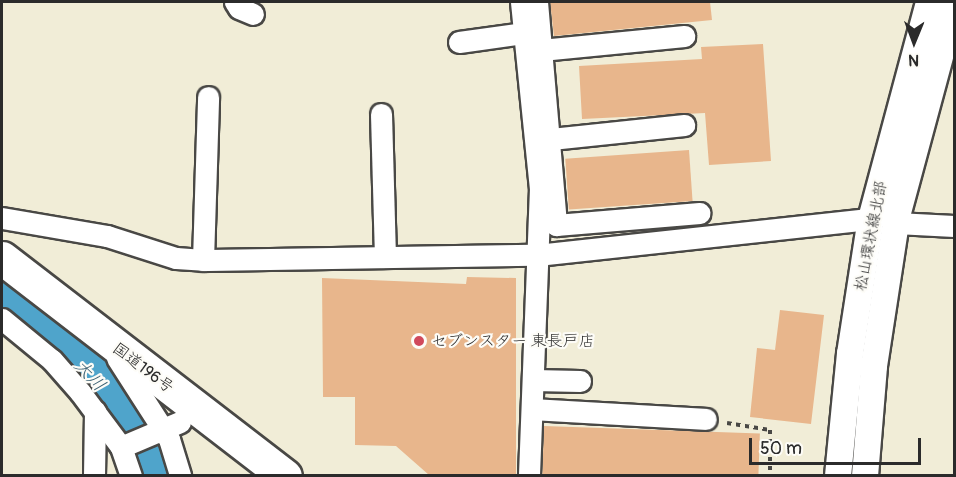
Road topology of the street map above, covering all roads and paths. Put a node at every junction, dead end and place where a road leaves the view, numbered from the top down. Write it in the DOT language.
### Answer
graph roads {
  1 [pos="520,2"];
  2 [pos="537,2"];
  3 [pos="929,2"];
  4 [pos="954,4"];
  5 [pos="524,33"];
  6 [pos="684,36"];
  7 [pos="459,42"];
  8 [pos="542,50"];
  9 [pos="208,97"];
  10 [pos="381,114"];
  11 [pos="684,125"];
  12 [pos="551,139"];
  13 [pos="699,213"];
  14 [pos="2,218"];
  15 [pos="871,219"];
  16 [pos="896,223"];
  17 [pos="954,226"];
  18 [pos="537,255"];
  19 [pos="385,257"];
  20 [pos="203,260"];
  21 [pos="5,267"];
  22 [pos="2,319"];
  23 [pos="534,380"];
  24 [pos="580,381"];
  25 [pos="533,409"];
  26 [pos="95,411"];
  27 [pos="706,419"];
  28 [pos="172,428"];
  29 [pos="121,447"];
  30 [pos="94,476"];
  31 [pos="131,476"];
  32 [pos="180,476"];
  33 [pos="285,476"];
  34 [pos="529,476"];
  35 [pos="770,476"];
  36 [pos="838,476"];
  37 [pos="865,476"];
  1 -- 5 [label="street"];
  2 -- 8 [label="street"];
  3 -- 15 [label="street, 松山環状線北部"];
  4 -- 16 [label="street, 松山環状線北部"];
  5 -- 7 [label="street"];
  5 -- 18 [label="street"];
  6 -- 8 [label="street"];
  8 -- 12 [label="street"];
  9 -- 20 [label="street"];
  10 -- 19 [label="street"];
  11 -- 12 [label="street"];
  12 -- 13 [label="street"];
  14 -- 20 [label="street"];
  15 -- 18 [label="street"];
  15 -- 36 [label="street, 松山環状線北部"];
  16 -- 17 [label="street"];
  16 -- 37 [label="street, 松山環状線北部"];
  18 -- 19 [label="street"];
  18 -- 23 [label="street"];
  19 -- 20 [label="street"];
  21 -- 28 [label="highway, 国道196号"];
  22 -- 26 [label="street"];
  23 -- 24 [label="street"];
  23 -- 25 [label="street"];
  25 -- 27 [label="street"];
  25 -- 34 [label="street"];
  26 -- 29 [label="street"];
  26 -- 30 [label="street"];
  27 -- 35 [label="path"];
  28 -- 29 [label="street"];
  28 -- 32 [label="street"];
  28 -- 33 [label="highway, 国道196号"];
  29 -- 31 [label="street"];
}
